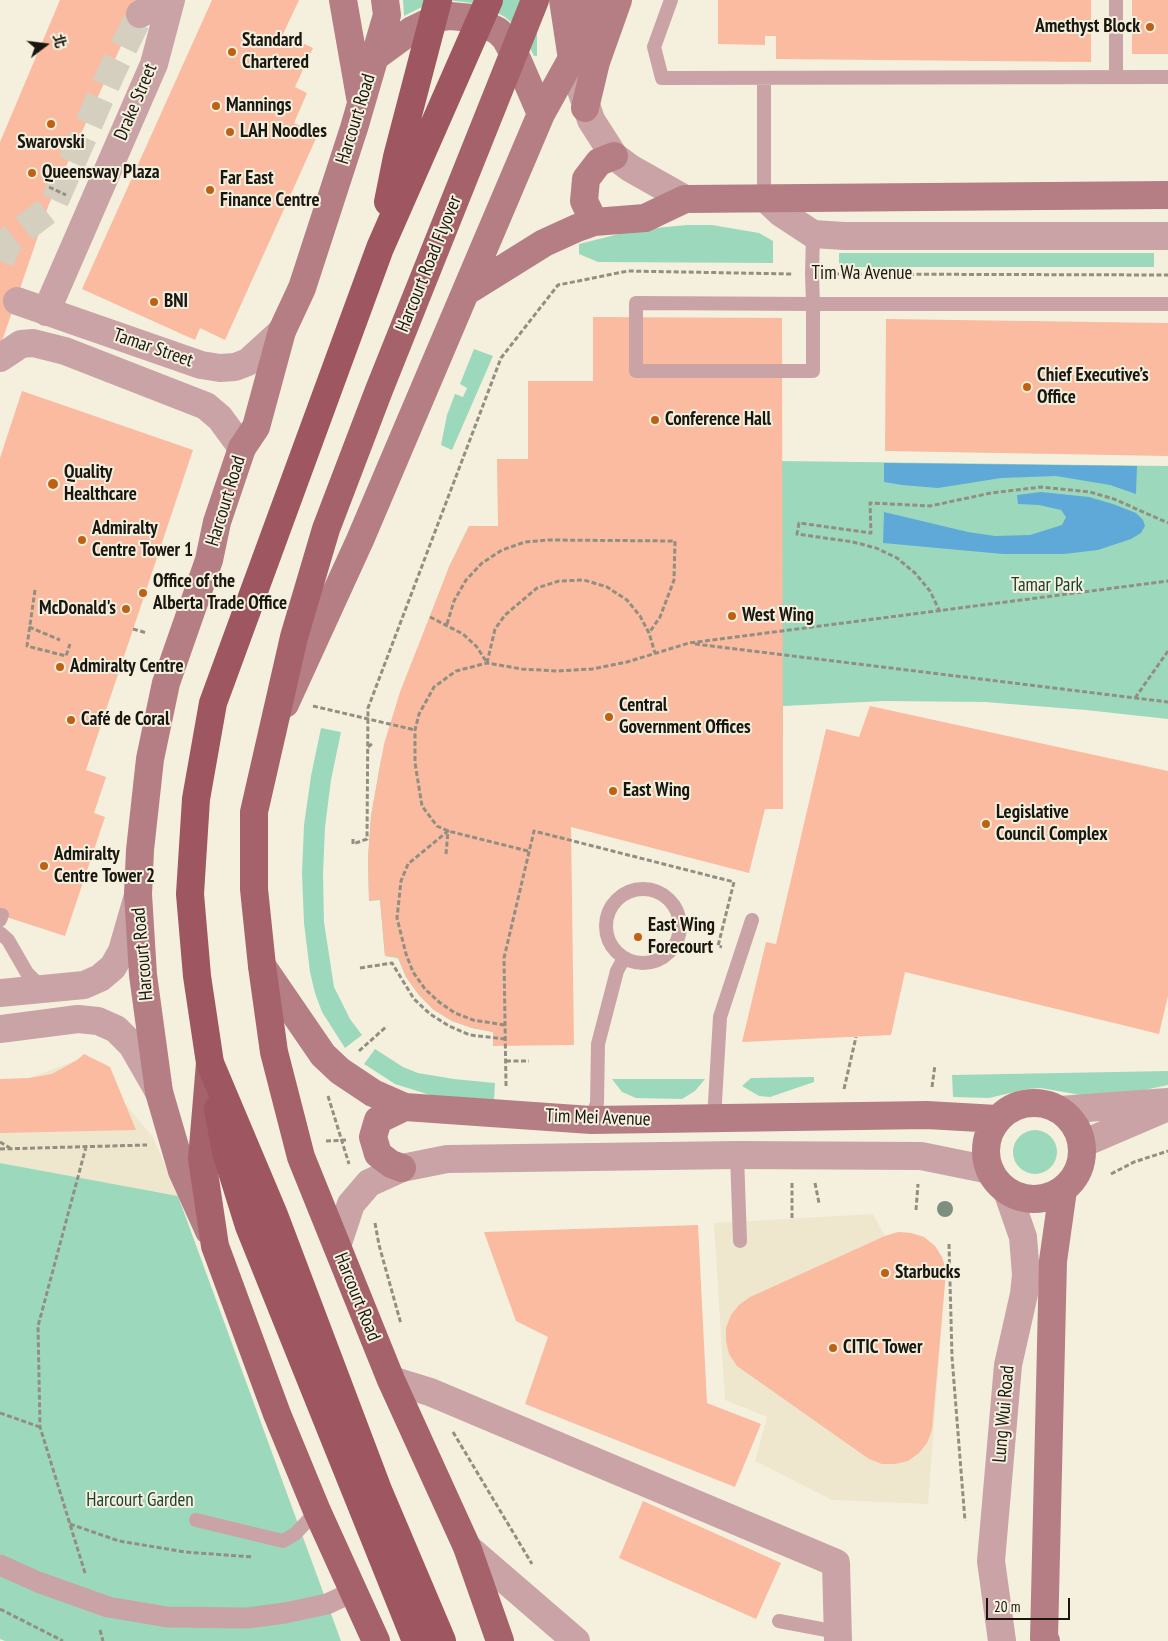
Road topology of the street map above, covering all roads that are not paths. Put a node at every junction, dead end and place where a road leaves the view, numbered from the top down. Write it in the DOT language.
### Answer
graph roads {
  1 [pos="166,0"];
  2 [pos="172,0"];
  3 [pos="343,0"];
  4 [pos="386,0"];
  5 [pos="438,0"];
  6 [pos="489,0"];
  7 [pos="535,0"];
  8 [pos="563,0"];
  9 [pos="592,0"];
  10 [pos="618,0"];
  11 [pos="671,0"];
  12 [pos="1116,0"];
  13 [pos="140,14"];
  14 [pos="375,57"];
  15 [pos="571,60"];
  16 [pos="1116,77"];
  17 [pos="1168,77"];
  18 [pos="764,78"];
  19 [pos="361,102"];
  20 [pos="585,108"];
  21 [pos="541,114"];
  22 [pos="614,156"];
  23 [pos="1168,195"];
  24 [pos="764,197"];
  25 [pos="685,199"];
  26 [pos="594,222"];
  27 [pos="813,234"];
  28 [pos="1168,236"];
  29 [pos="380,248"];
  30 [pos="467,291"];
  31 [pos="17,301"];
  32 [pos="813,304"];
  33 [pos="1168,304"];
  34 [pos="46,312"];
  35 [pos="282,331"];
  36 [pos="0,358"];
  37 [pos="242,448"];
  38 [pos="326,529"];
  39 [pos="272,732"];
  40 [pos="138,894"];
  41 [pos="752,920"];
  42 [pos="0,933"];
  43 [pos="624,958"];
  44 [pos="262,966"];
  45 [pos="50,989"];
  46 [pos="0,993"];
  47 [pos="0,1029"];
  48 [pos="210,1063"];
  49 [pos="159,1092"];
  50 [pos="1168,1102"];
  51 [pos="405,1107"];
  52 [pos="1168,1107"];
  53 [pos="1060,1110"];
  54 [pos="714,1119"];
  55 [pos="591,1120"];
  56 [pos="997,1120"];
  57 [pos="1082,1144"];
  58 [pos="737,1155"];
  59 [pos="402,1168"];
  60 [pos="990,1170"];
  61 [pos="1063,1190"];
  62 [pos="1007,1191"];
  63 [pos="740,1241"];
  64 [pos="215,1246"];
  65 [pos="337,1246"];
  66 [pos="391,1380"];
  67 [pos="317,1511"];
  68 [pos="196,1520"];
  69 [pos="467,1546"];
  70 [pos="0,1565"];
  71 [pos="353,1592"];
  72 [pos="779,1621"];
  73 [pos="838,1637"];
  74 [pos="1044,1640"];
  75 [pos="376,1641"];
  76 [pos="416,1641"];
  77 [pos="442,1641"];
  78 [pos="500,1641"];
  79 [pos="576,1641"];
  80 [pos="1002,1641"];
  1 -- 13 [label="street"];
  2 -- 34 [label="street, Drake Street"];
  3 -- 19 [label="main road"];
  4 -- 14 [label="main road, Harcourt Road"];
  5 -- 29 [label="highway"];
  6 -- 29 [label="highway"];
  7 -- 38 [label="main road, Harcourt Road Flyover"];
  8 -- 15 [label="main road"];
  9 -- 15 [label="main road, Harcourt Road"];
  10 -- 20 [label="main road"];
  11 -- 18 [label="lane"];
  12 -- 16 [label="lane"];
  14 -- 19 [label="main road, Harcourt Road"];
  14 -- 21 [label="main road"];
  15 -- 20 [label="street"];
  15 -- 21 [label="main road, Harcourt Road"];
  16 -- 17 [label="lane"];
  16 -- 18 [label="lane"];
  18 -- 24 [label="lane"];
  19 -- 35 [label="main road, Harcourt Road"];
  20 -- 22 [label="street"];
  21 -- 30 [label="main road, Harcourt Road"];
  22 -- 25 [label="street"];
  22 -- 26 [label="main road"];
  23 -- 24 [label="main road"];
  24 -- 25 [label="main road"];
  24 -- 27 [label="street, Tim Wa Avenue"];
  25 -- 26 [label="main road"];
  26 -- 30 [label="main road"];
  27 -- 28 [label="street, Tim Wa Avenue"];
  27 -- 32 [label="lane"];
  29 -- 48 [label="highway, Harcourt Road"];
  30 -- 39 [label="main road, Harcourt Road"];
  31 -- 34 [label="street, Tamar Street"];
  32 -- 32 [label="lane"];
  32 -- 33 [label="lane"];
  34 -- 35 [label="street, Tamar Street"];
  35 -- 37 [label="main road, Harcourt Road"];
  36 -- 37 [label="street, Tamar Street"];
  37 -- 40 [label="main road, Harcourt Road"];
  38 -- 39 [label="main road, Harcourt Road"];
  39 -- 44 [label="main road, Harcourt Road"];
  40 -- 45 [label="street"];
  40 -- 49 [label="main road, Harcourt Road"];
  41 -- 54 [label="lane"];
  42 -- 45 [label="lane"];
  43 -- 43 [label="lane"];
  43 -- 55 [label="lane"];
  44 -- 51 [label="main road, Tim Mei Avenue"];
  44 -- 65 [label="main road, Harcourt Road"];
  45 -- 46 [label="street"];
  47 -- 49 [label="street"];
  48 -- 64 [label="main road, Harcourt Road"];
  48 -- 76 [label="highway"];
  48 -- 77 [label="highway, Harcourt Road"];
  49 -- 64 [label="main road, Harcourt Road"];
  50 -- 53 [label="street"];
  51 -- 55 [label="main road, Tim Mei Avenue"];
  51 -- 59 [label="main road"];
  52 -- 57 [label="street"];
  53 -- 56 [label="main road, Lung Wui Road"];
  53 -- 57 [label="main road"];
  54 -- 55 [label="main road, Tim Mei Avenue"];
  54 -- 56 [label="main road, Tim Mei Avenue"];
  56 -- 60 [label="main road, Lung Wui Road"];
  57 -- 61 [label="main road"];
  58 -- 59 [label="street, Tim Mei Avenue"];
  58 -- 60 [label="street, Tim Mei Avenue"];
  58 -- 63 [label="lane"];
  59 -- 65 [label="street, Tim Mei Avenue"];
  60 -- 62 [label="main road, Lung Wui Road"];
  61 -- 62 [label="main road"];
  61 -- 74 [label="main road"];
  62 -- 80 [label="street, Lung Wui Road"];
  64 -- 67 [label="main road, Harcourt Road"];
  65 -- 66 [label="main road, Harcourt Road"];
  66 -- 69 [label="main road, Harcourt Road"];
  66 -- 73 [label="street"];
  67 -- 68 [label="lane"];
  67 -- 71 [label="main road, Harcourt Road"];
  69 -- 78 [label="main road, Harcourt Road"];
  69 -- 79 [label="street"];
  70 -- 71 [label="street"];
  71 -- 75 [label="main road, Harcourt Road"];
  72 -- 73 [label="lane"];
}
